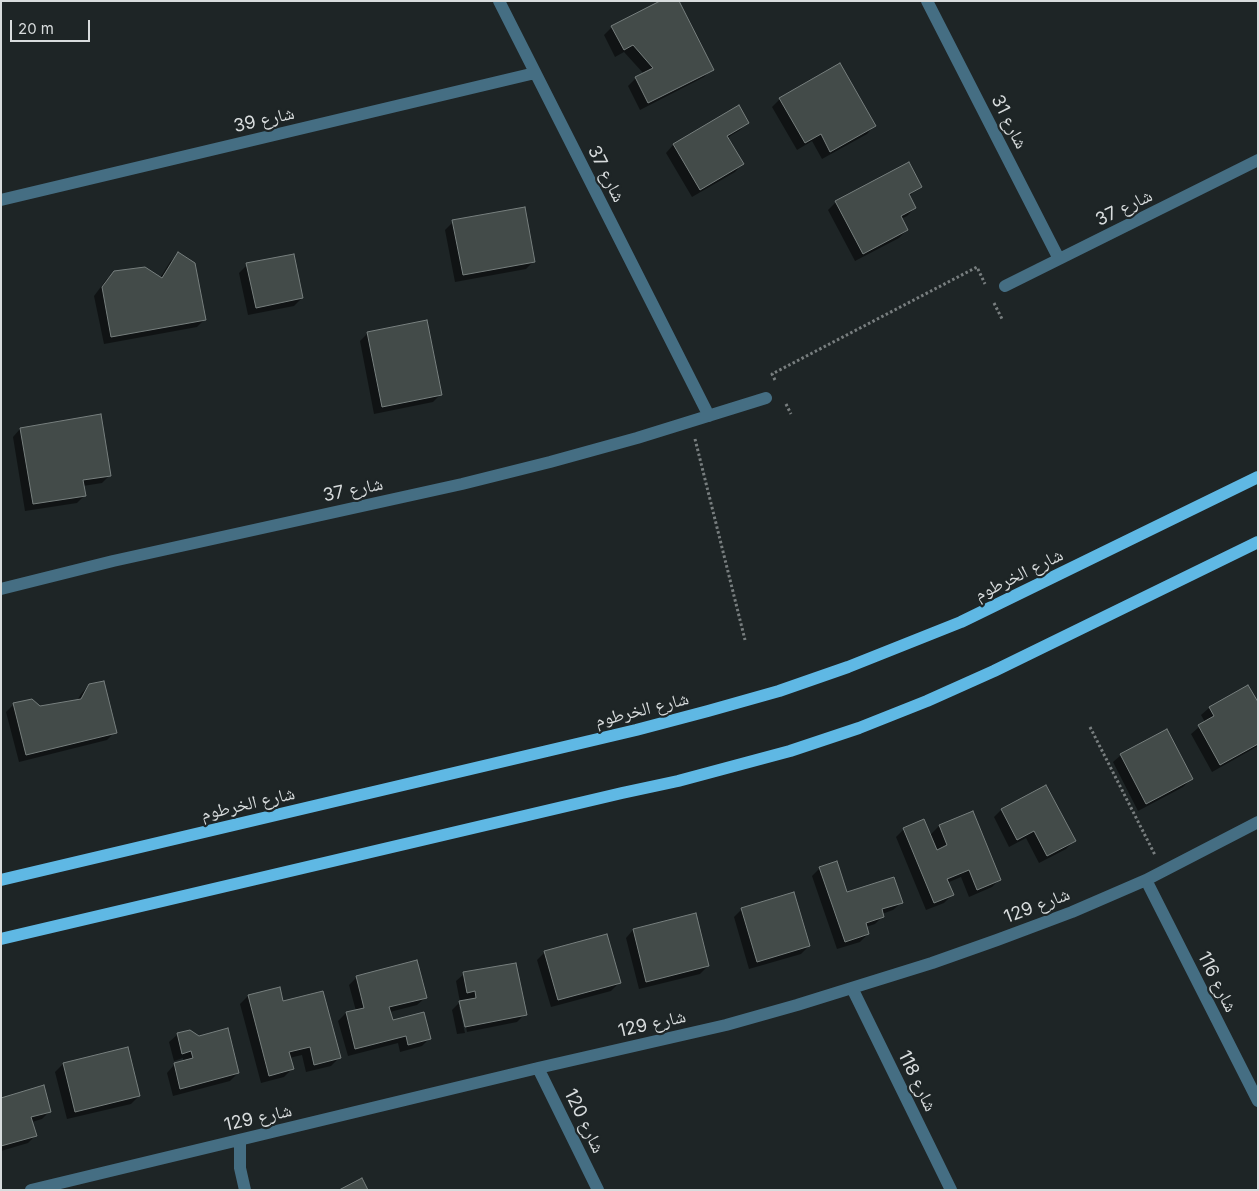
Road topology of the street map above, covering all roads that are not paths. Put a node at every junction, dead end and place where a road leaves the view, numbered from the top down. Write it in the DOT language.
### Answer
graph roads {
  1 [pos="499,1"];
  2 [pos="927,1"];
  3 [pos="536,74"];
  4 [pos="1258,160"];
  5 [pos="1,200"];
  6 [pos="1059,259"];
  7 [pos="1005,286"];
  8 [pos="766,398"];
  9 [pos="709,416"];
  10 [pos="1258,477"];
  11 [pos="1258,542"];
  12 [pos="1,589"];
  13 [pos="1258,822"];
  14 [pos="1,880"];
  15 [pos="1146,880"];
  16 [pos="1,939"];
  17 [pos="852,988"];
  18 [pos="538,1068"];
  19 [pos="1258,1101"];
  20 [pos="240,1140"];
  21 [pos="31,1190"];
  22 [pos="246,1190"];
  23 [pos="598,1190"];
  24 [pos="951,1190"];
  1 -- 3 [label="street, شارع 37"];
  2 -- 6 [label="street, شارع 31"];
  3 -- 5 [label="street, شارع 39"];
  3 -- 9 [label="street, شارع 37"];
  4 -- 6 [label="street, شارع 37"];
  6 -- 7 [label="street, شارع 37"];
  8 -- 9 [label="street, شارع 37"];
  9 -- 12 [label="street, شارع 37"];
  10 -- 14 [label="main road, شارع الخرطوم"];
  11 -- 16 [label="main road"];
  13 -- 15 [label="street, شارع 129"];
  15 -- 17 [label="street, شارع 129"];
  15 -- 19 [label="street, شارع 116"];
  17 -- 18 [label="street, شارع 129"];
  17 -- 24 [label="street, شارع 118"];
  18 -- 20 [label="street, شارع 129"];
  18 -- 23 [label="street, شارع 120"];
  20 -- 21 [label="street, شارع 129"];
  20 -- 22 [label="street"];
}
